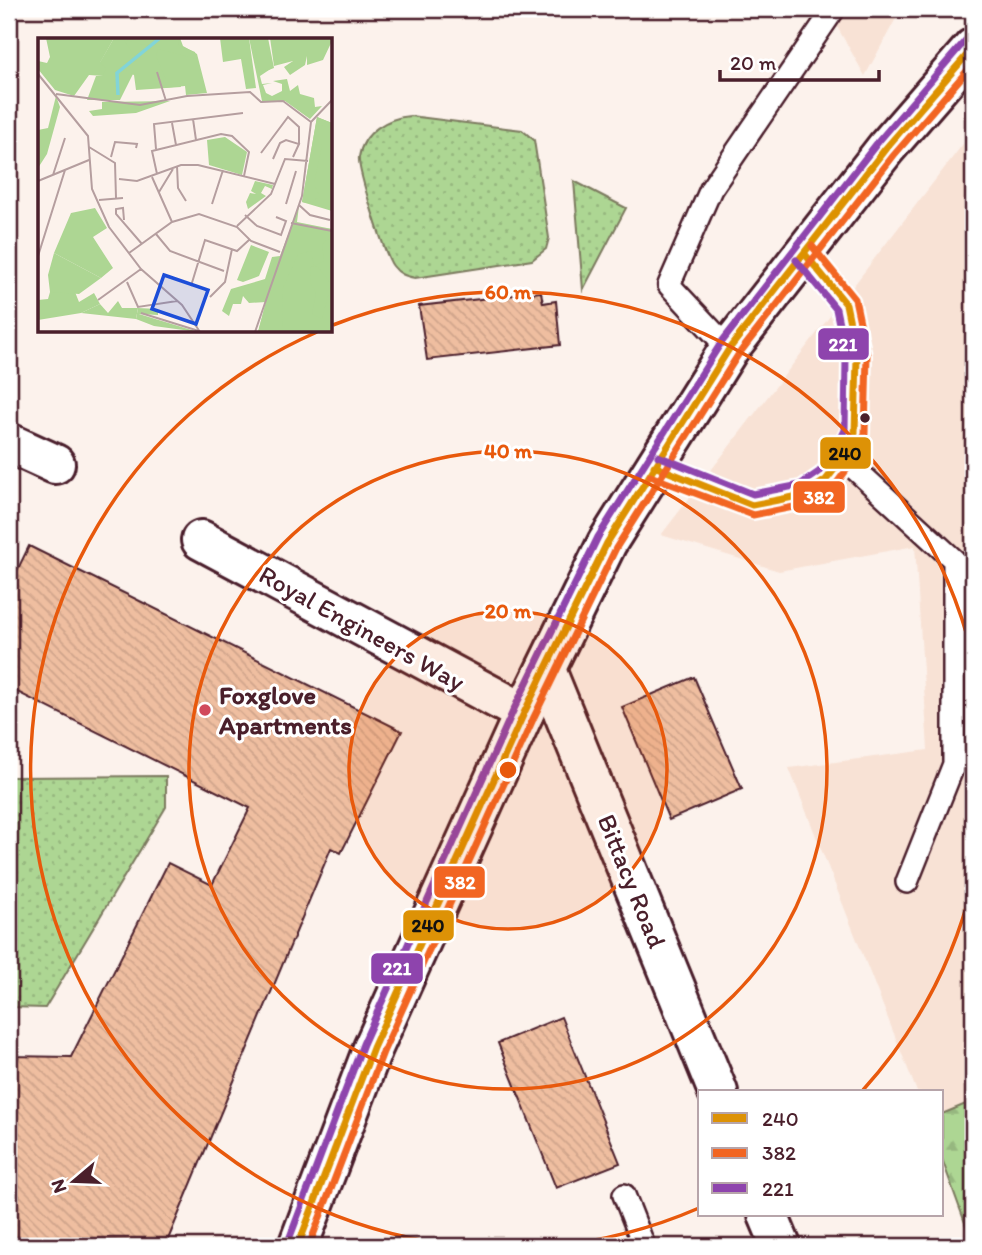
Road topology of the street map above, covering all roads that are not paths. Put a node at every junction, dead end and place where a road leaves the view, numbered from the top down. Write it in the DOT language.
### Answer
graph roads {
  1 [pos="834,9"];
  2 [pos="973,48"];
  3 [pos="804,253"];
  4 [pos="729,349"];
  5 [pos="9,443"];
  6 [pos="843,458"];
  7 [pos="55,464"];
  8 [pos="654,466"];
  9 [pos="201,540"];
  10 [pos="546,670"];
  11 [pos="524,713"];
  12 [pos="907,882"];
  13 [pos="717,1090"];
  14 [pos="624,1195"];
  15 [pos="768,1216"];
  16 [pos="298,1246"];
  17 [pos="644,1246"];
  18 [pos="781,1246"];
  1 -- 4 [label="lane"];
  2 -- 3 [label="main road"];
  3 -- 4 [label="main road"];
  3 -- 6 [label="lane"];
  4 -- 8 [label="main road"];
  5 -- 7 [label="main road"];
  6 -- 8 [label="lane"];
  6 -- 12 [label="lane"];
  8 -- 10 [label="main road"];
  9 -- 11 [label="main road, Royal Engineers Way"];
  10 -- 11 [label="main road"];
  10 -- 13 [label="main road, Bittacy Road"];
  11 -- 16 [label="main road"];
  14 -- 17 [label="lane"];
  15 -- 18 [label="main road"];
}
